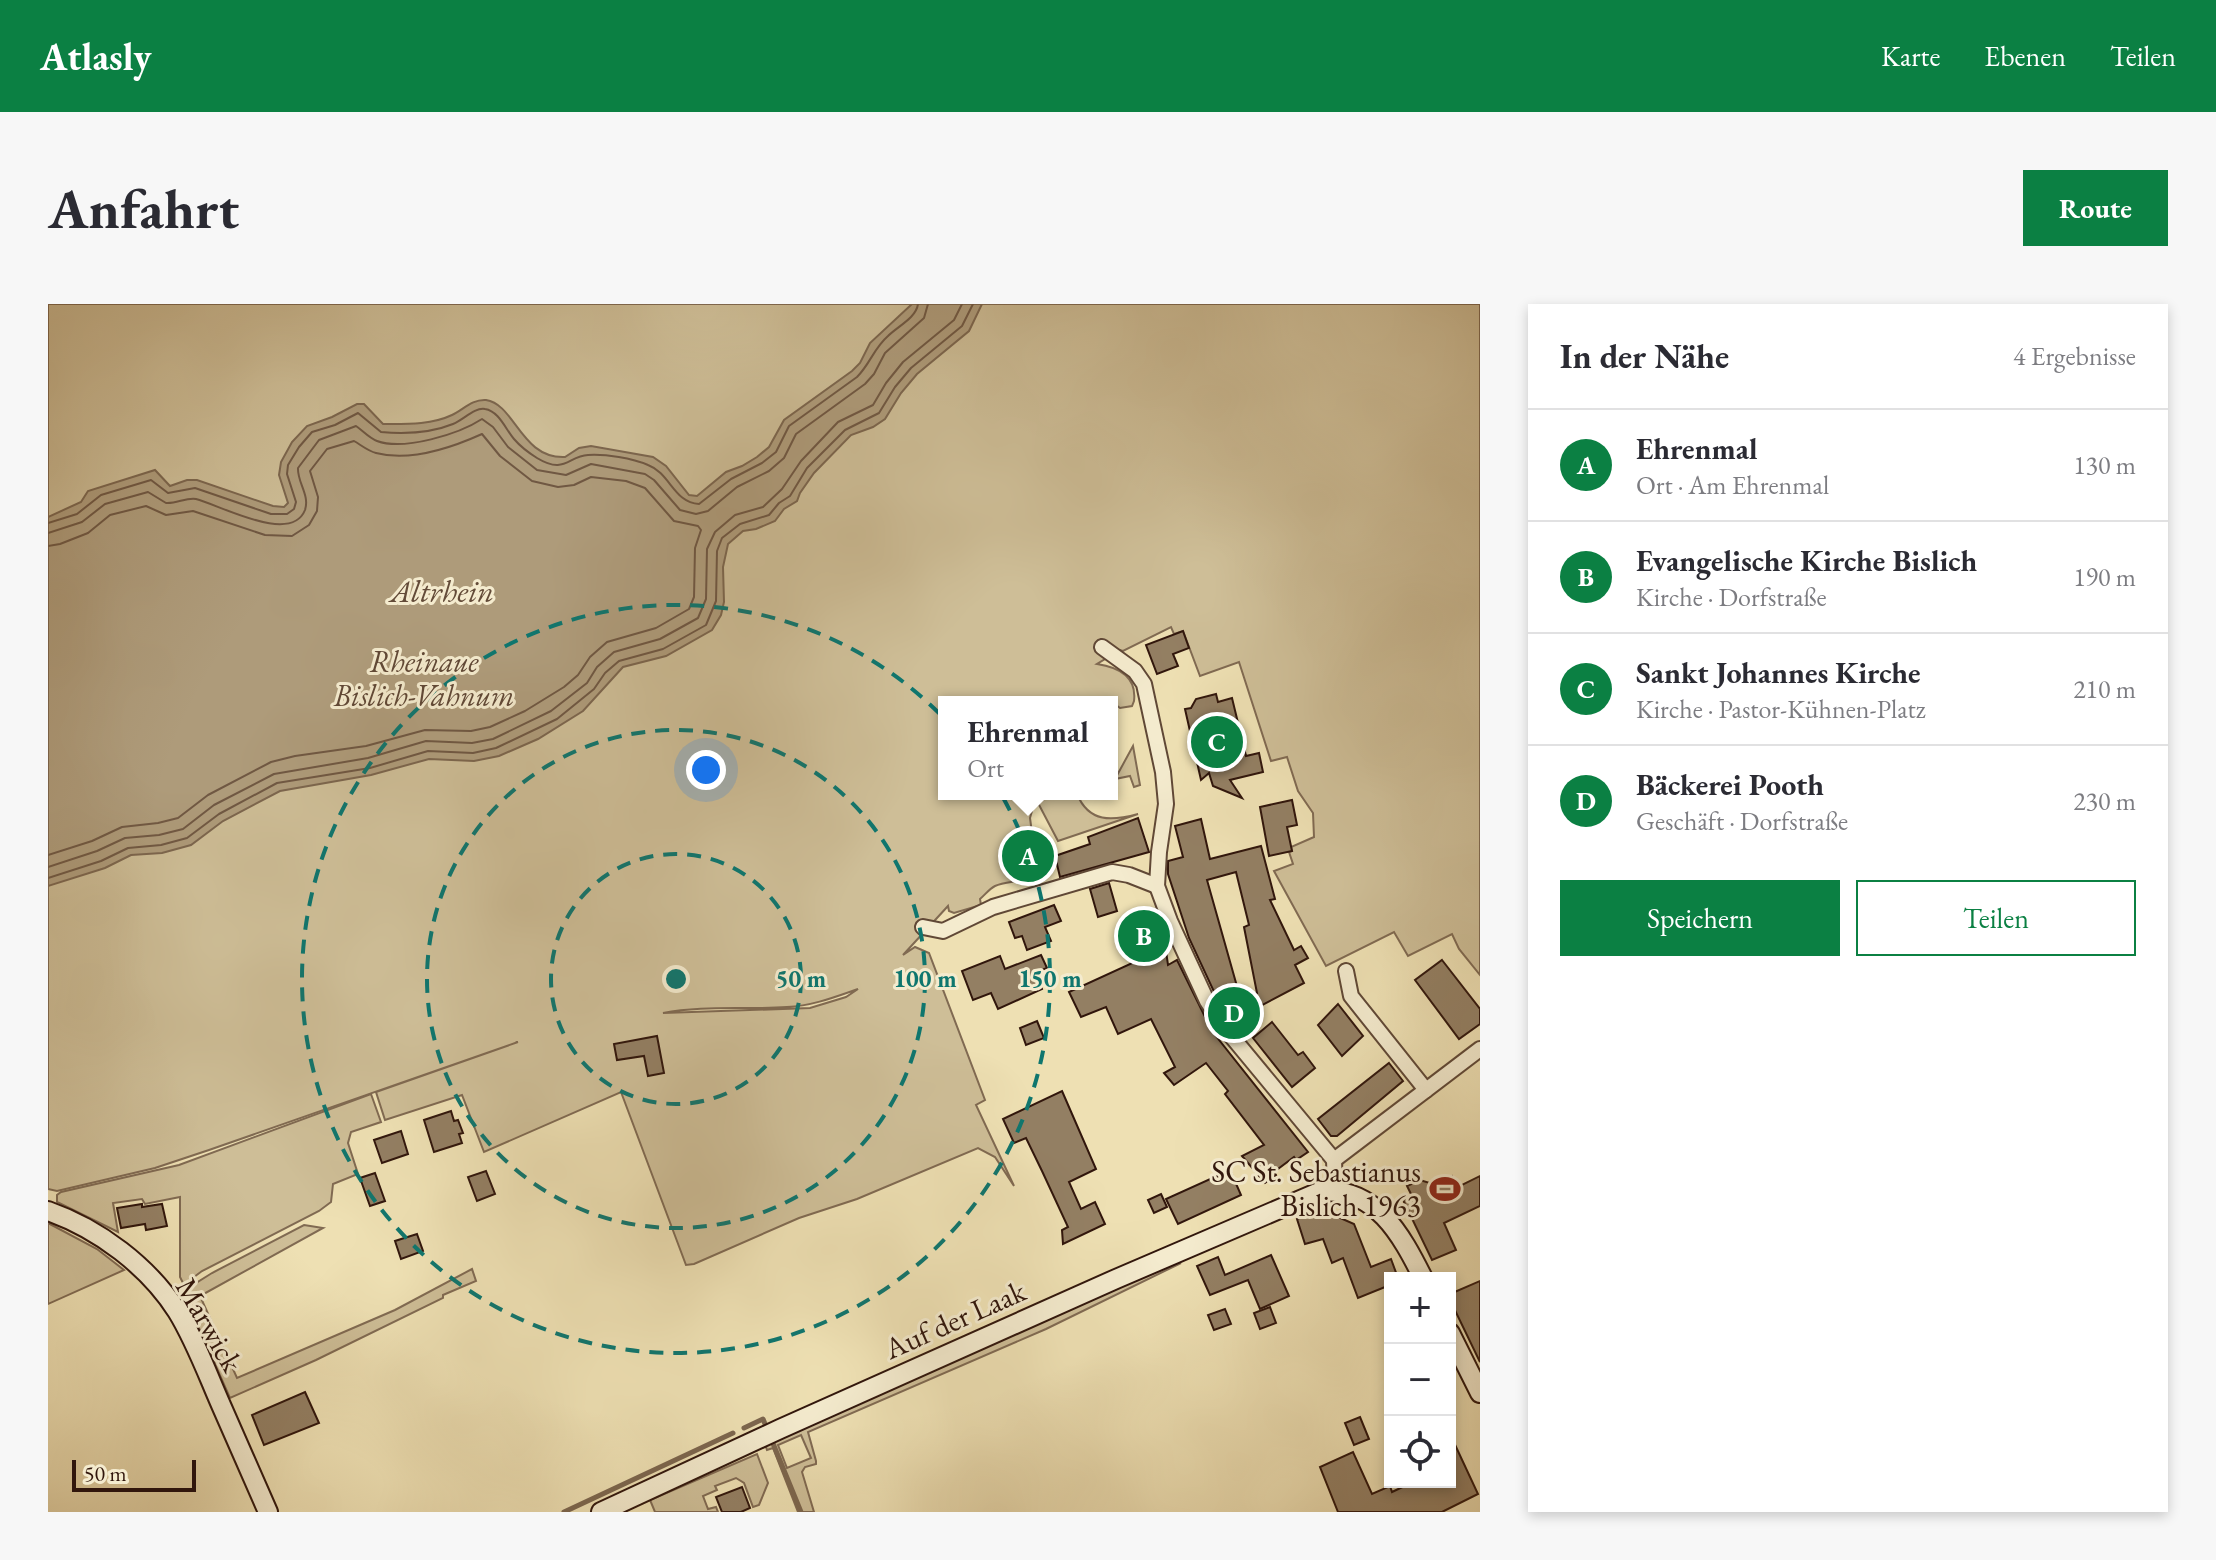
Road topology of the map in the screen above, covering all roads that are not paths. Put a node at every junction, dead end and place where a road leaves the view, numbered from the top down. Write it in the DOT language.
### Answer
graph roads {
  1 [pos="1102,647"];
  2 [pos="1157,886"];
  3 [pos="923,927"];
  4 [pos="1346,971"];
  5 [pos="1480,1049"];
  6 [pos="1426,1090"];
  7 [pos="1334,1160"];
  8 [pos="1335,1190"];
  9 [pos="48,1211"];
  10 [pos="1420,1272"];
  11 [pos="1456,1344"];
  12 [pos="1480,1393"];
  13 [pos="268,1512"];
  14 [pos="601,1512"];
  1 -- 2 [label="street"];
  2 -- 3 [label="street"];
  2 -- 7 [label="street"];
  4 -- 6 [label="street"];
  5 -- 6 [label="street"];
  6 -- 7 [label="street"];
  7 -- 8 [label="street"];
  8 -- 10 [label="main road"];
  8 -- 14 [label="main road, Auf der Laak"];
  9 -- 13 [label="main road, Marwick"];
  11 -- 12 [label="main road"];
}
